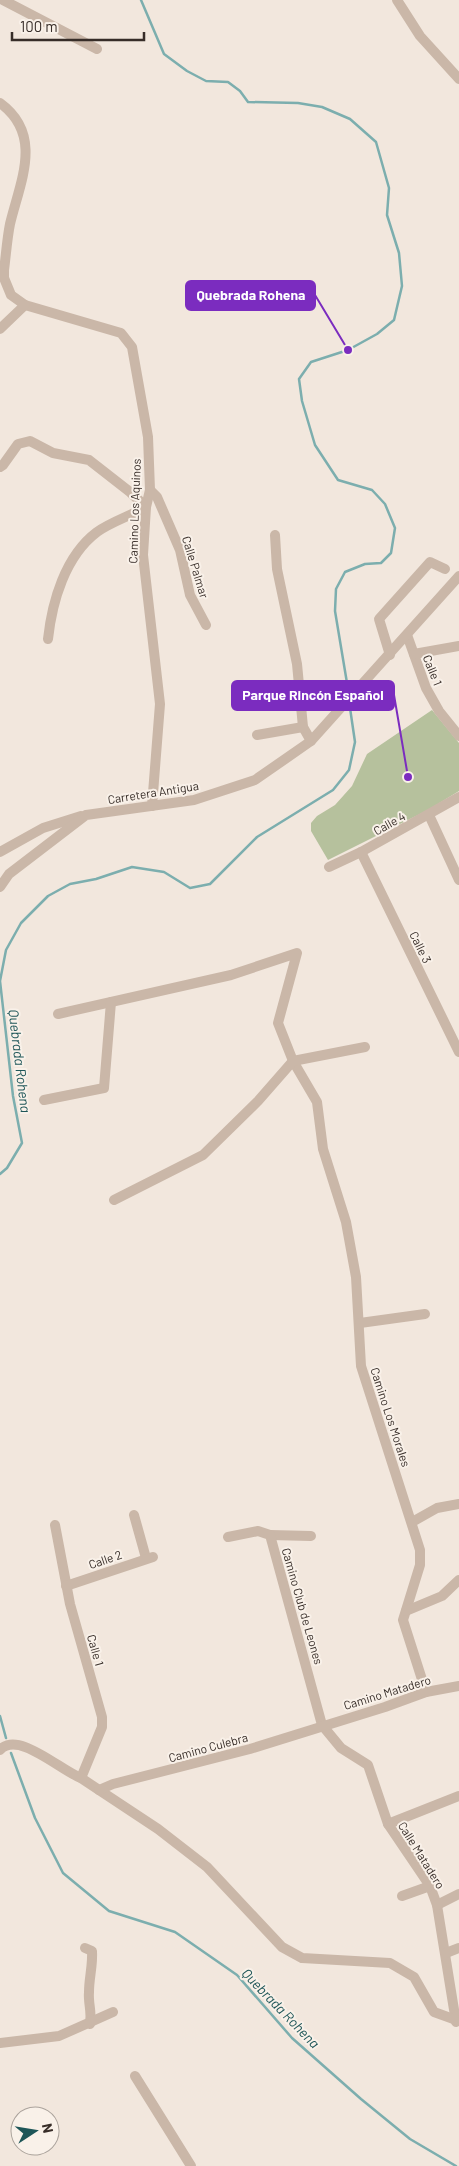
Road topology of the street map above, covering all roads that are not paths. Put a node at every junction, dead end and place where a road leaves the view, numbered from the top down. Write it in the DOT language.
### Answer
graph roads {
  1 [pos="3,0"];
  2 [pos="397,0"];
  3 [pos="97,49"];
  4 [pos="459,79"];
  5 [pos="0,103"];
  6 [pos="2,278"];
  7 [pos="25,305"];
  8 [pos="0,328"];
  9 [pos="0,467"];
  10 [pos="150,490"];
  11 [pos="146,507"];
  12 [pos="275,535"];
  13 [pos="445,569"];
  14 [pos="459,576"];
  15 [pos="206,625"];
  16 [pos="407,635"];
  17 [pos="48,639"];
  18 [pos="459,646"];
  19 [pos="390,654"];
  20 [pos="414,654"];
  21 [pos="303,727"];
  22 [pos="257,735"];
  23 [pos="459,736"];
  24 [pos="311,741"];
  25 [pos="459,797"];
  26 [pos="152,806"];
  27 [pos="86,815"];
  28 [pos="429,815"];
  29 [pos="0,852"];
  30 [pos="361,852"];
  31 [pos="329,867"];
  32 [pos="459,880"];
  33 [pos="0,887"];
  34 [pos="112,1002"];
  35 [pos="58,1014"];
  36 [pos="365,1047"];
  37 [pos="459,1052"];
  38 [pos="293,1062"];
  39 [pos="44,1100"];
  40 [pos="114,1200"];
  41 [pos="425,1314"];
  42 [pos="360,1323"];
  43 [pos="459,1504"];
  44 [pos="134,1515"];
  45 [pos="412,1522"];
  46 [pos="55,1525"];
  47 [pos="270,1535"];
  48 [pos="311,1536"];
  49 [pos="228,1537"];
  50 [pos="459,1580"];
  51 [pos="66,1586"];
  52 [pos="406,1611"];
  53 [pos="459,1686"];
  54 [pos="426,1692"];
  55 [pos="322,1725"];
  56 [pos="0,1750"];
  57 [pos="81,1778"];
  58 [pos="99,1790"];
  59 [pos="459,1796"];
  60 [pos="388,1824"];
  61 [pos="430,1886"];
  62 [pos="459,1894"];
  63 [pos="402,1896"];
  64 [pos="437,1905"];
  65 [pos="85,1948"];
  66 [pos="459,1948"];
  67 [pos="446,1953"];
  68 [pos="113,2012"];
  69 [pos="458,2021"];
  70 [pos="90,2024"];
  71 [pos="0,2043"];
  72 [pos="134,2076"];
  73 [pos="191,2166"];
  1 -- 3 [label="street"];
  2 -- 4 [label="street"];
  5 -- 6 [label="street, Camino Los Aquinos"];
  6 -- 7 [label="street, Camino Los Aquinos"];
  7 -- 8 [label="street"];
  7 -- 10 [label="street, Camino Los Aquinos"];
  9 -- 11 [label="street"];
  10 -- 11 [label="street, Camino Los Aquinos"];
  10 -- 15 [label="street, Calle Palmar"];
  11 -- 17 [label="street"];
  11 -- 26 [label="street, Camino Los Aquinos"];
  12 -- 21 [label="street"];
  13 -- 19 [label="street"];
  14 -- 16 [label="street, Carretera Antigua"];
  16 -- 19 [label="street, Carretera Antigua"];
  16 -- 20 [label="street, Calle 1"];
  18 -- 20 [label="street"];
  19 -- 24 [label="street, Carretera Antigua"];
  20 -- 23 [label="street, Calle 1"];
  21 -- 22 [label="street"];
  21 -- 24 [label="street"];
  24 -- 26 [label="street, Carretera Antigua"];
  25 -- 28 [label="street, Calle 4"];
  26 -- 27 [label="street, Carretera Antigua"];
  27 -- 29 [label="street, Carretera Antigua"];
  27 -- 33 [label="street"];
  28 -- 30 [label="street, Calle 4"];
  28 -- 32 [label="street"];
  30 -- 31 [label="street, Calle 4"];
  30 -- 37 [label="street, Calle 3"];
  34 -- 35 [label="street"];
  34 -- 38 [label="street, Camino Los Morales"];
  34 -- 39 [label="street"];
  36 -- 38 [label="street"];
  38 -- 40 [label="street"];
  38 -- 42 [label="street, Camino Los Morales"];
  41 -- 42 [label="street"];
  42 -- 45 [label="street, Camino Los Morales"];
  43 -- 45 [label="street"];
  44 -- 51 [label="street, Calle 2"];
  45 -- 52 [label="street, Camino Los Morales"];
  46 -- 51 [label="street, Calle 1"];
  47 -- 48 [label="street"];
  47 -- 49 [label="street, Camino Club de Leones"];
  47 -- 55 [label="street, Camino Club de Leones"];
  50 -- 52 [label="street"];
  51 -- 57 [label="street, Calle 1"];
  52 -- 54 [label="street, Camino Los Morales"];
  53 -- 54 [label="street, Camino Matadero"];
  54 -- 55 [label="street, Camino Matadero"];
  55 -- 58 [label="street, Camino Culebra"];
  55 -- 60 [label="street, Calle Matadero"];
  56 -- 57 [label="street"];
  57 -- 58 [label="street"];
  58 -- 69 [label="street"];
  59 -- 60 [label="street"];
  60 -- 61 [label="street, Calle Matadero"];
  61 -- 63 [label="street"];
  61 -- 64 [label="street, Calle Matadero"];
  62 -- 64 [label="street"];
  64 -- 67 [label="street, Calle Matadero"];
  65 -- 70 [label="street"];
  66 -- 67 [label="street"];
  67 -- 69 [label="street, Calle Matadero"];
  68 -- 70 [label="street"];
  70 -- 71 [label="street"];
  72 -- 73 [label="street"];
}
